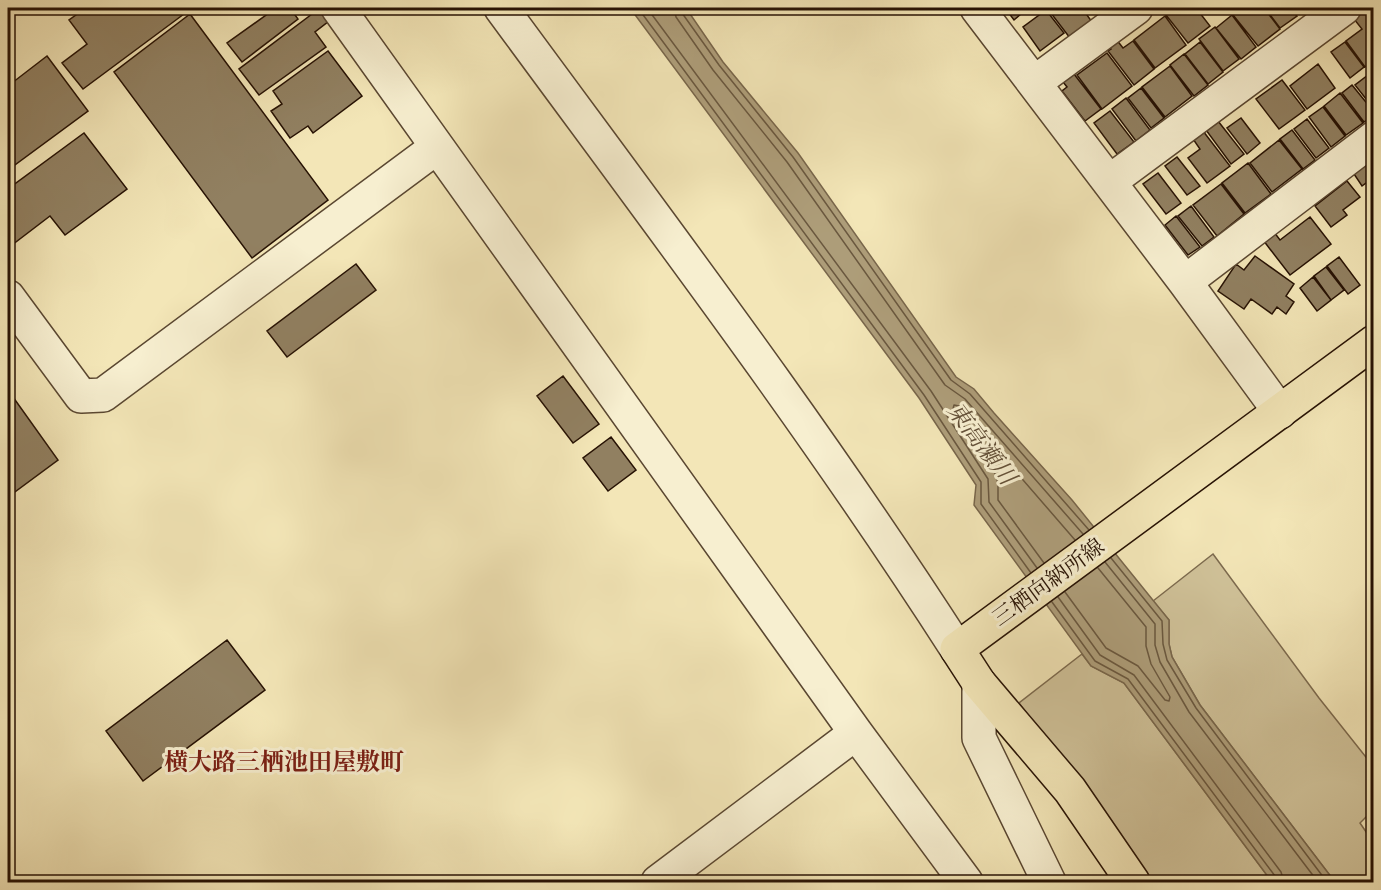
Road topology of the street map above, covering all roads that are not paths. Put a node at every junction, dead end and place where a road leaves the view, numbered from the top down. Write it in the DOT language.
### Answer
graph roads {
  1 [pos="338,8"];
  2 [pos="501,8"];
  3 [pos="977,8"];
  4 [pos="1136,8"];
  5 [pos="1344,8"];
  6 [pos="1034,83"];
  7 [pos="1374,138"];
  8 [pos="437,147"];
  9 [pos="1109,182"];
  10 [pos="1185,282"];
  11 [pos="8,297"];
  12 [pos="1374,342"];
  13 [pos="1280,412"];
  14 [pos="968,642"];
  15 [pos="979,683"];
  16 [pos="856,733"];
  17 [pos="658,882"];
  18 [pos="966,882"];
  19 [pos="1049,882"];
  20 [pos="1133,882"];
  1 -- 8 [label="street"];
  2 -- 14 [label="street"];
  3 -- 6 [label="street"];
  4 -- 6 [label="street"];
  5 -- 9 [label="street"];
  6 -- 9 [label="street"];
  7 -- 10 [label="street"];
  8 -- 11 [label="street"];
  8 -- 16 [label="street"];
  9 -- 10 [label="street"];
  10 -- 13 [label="street"];
  12 -- 13 [label="main road, 三栖向納所線"];
  13 -- 14 [label="main road, 三栖向納所線"];
  14 -- 15 [label="main road"];
  15 -- 19 [label="street"];
  15 -- 20 [label="main road"];
  16 -- 17 [label="street"];
  16 -- 18 [label="street"];
}
